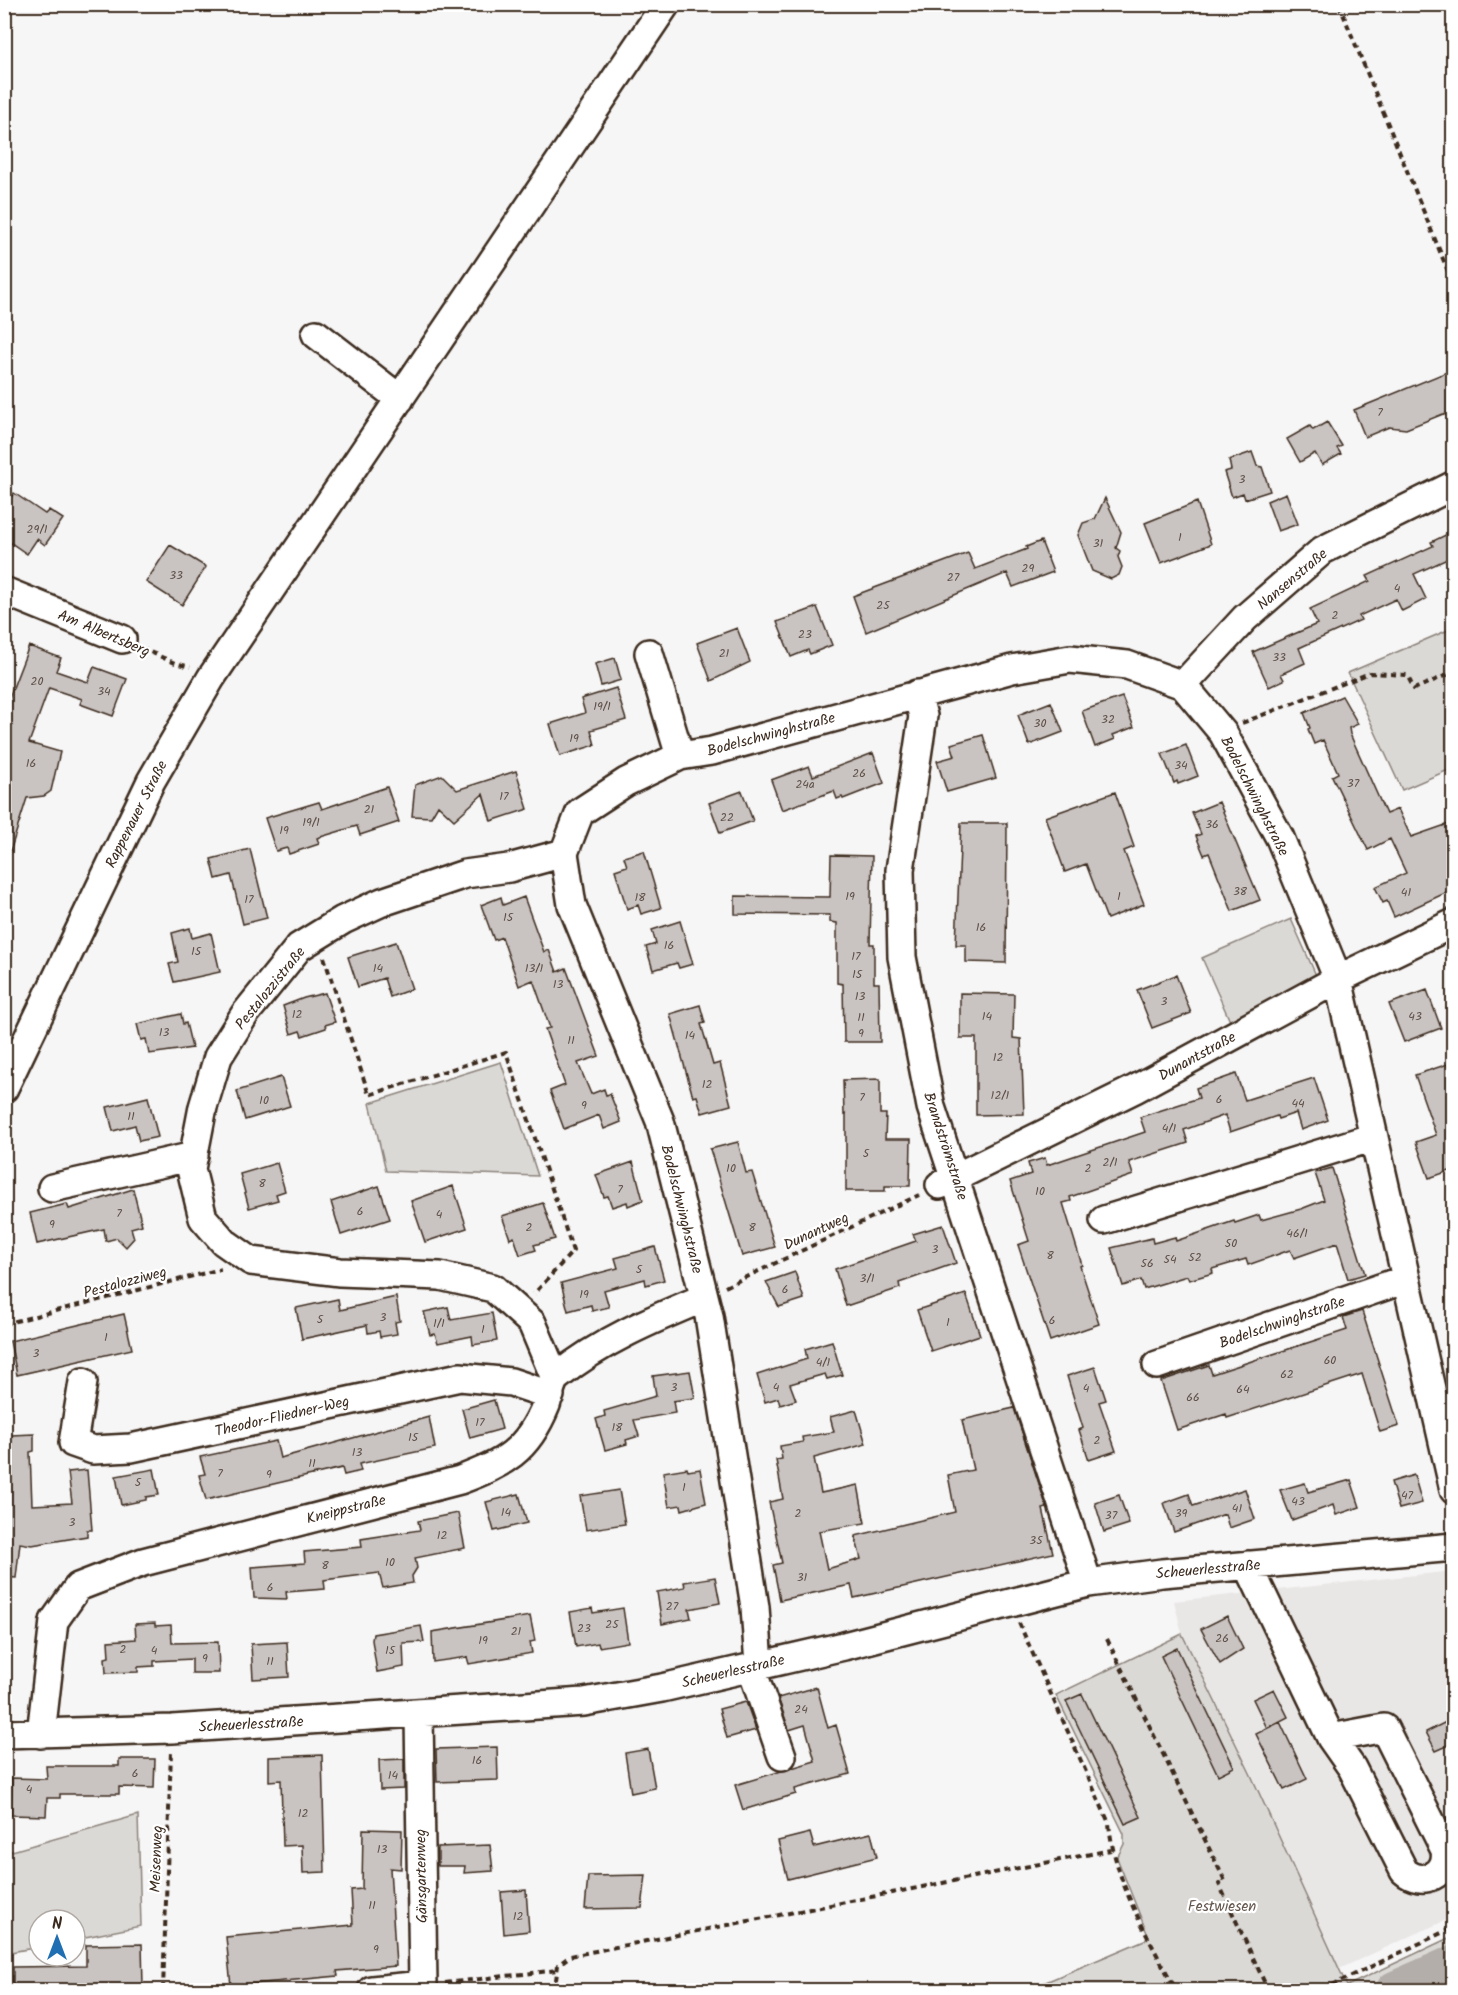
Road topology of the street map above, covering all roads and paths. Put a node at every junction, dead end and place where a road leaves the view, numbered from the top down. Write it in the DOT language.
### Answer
graph roads {
  1 [pos="666,4"];
  2 [pos="1339,4"];
  3 [pos="1454,286"];
  4 [pos="316,334"];
  5 [pos="400,399"];
  6 [pos="1454,485"];
  7 [pos="6,599"];
  8 [pos="122,639"];
  9 [pos="649,653"];
  10 [pos="195,668"];
  11 [pos="1454,672"];
  12 [pos="1183,685"];
  13 [pos="916,694"];
  14 [pos="1249,720"];
  15 [pos="680,756"];
  16 [pos="564,853"];
  17 [pos="1454,922"];
  18 [pos="317,936"];
  19 [pos="1338,979"];
  20 [pos="4,1088"];
  21 [pos="1374,1137"];
  22 [pos="194,1156"];
  23 [pos="948,1182"];
  24 [pos="52,1188"];
  25 [pos="1104,1220"];
  26 [pos="251,1261"];
  27 [pos="1406,1279"];
  28 [pos="704,1298"];
  29 [pos="518,1311"];
  30 [pos="4,1324"];
  31 [pos="1158,1365"];
  32 [pos="83,1382"];
  33 [pos="553,1386"];
  34 [pos="1454,1490"];
  35 [pos="1454,1548"];
  36 [pos="1248,1565"];
  37 [pos="1088,1583"];
  38 [pos="1009,1603"];
  39 [pos="1107,1639"];
  40 [pos="755,1666"];
  41 [pos="418,1715"];
  42 [pos="172,1729"];
  43 [pos="4,1734"];
  44 [pos="41,1734"];
  45 [pos="1331,1738"];
  46 [pos="782,1756"];
  47 [pos="1111,1850"];
  48 [pos="1454,1927"];
  49 [pos="558,1970"];
  50 [pos="423,1985"];
  51 [pos="164,1990"];
  52 [pos="372,1990"];
  53 [pos="561,1990"];
  54 [pos="1176,1990"];
  55 [pos="1268,1990"];
  56 [pos="1322,1990"];
  1 -- 5 [label="street, Rappenauer Straße"];
  2 -- 3 [label="path"];
  4 -- 5 [label="street"];
  5 -- 20 [label="street, Rappenauer Straße"];
  6 -- 12 [label="street, Nansenstraße"];
  7 -- 8 [label="street, Am Albertsberg"];
  8 -- 10 [label="path, Am Albertsberg"];
  9 -- 15 [label="street"];
  11 -- 14 [label="path"];
  12 -- 13 [label="street, Bodelschwinghstraße"];
  12 -- 19 [label="street, Bodelschwinghstraße"];
  13 -- 15 [label="street, Bodelschwinghstraße"];
  13 -- 23 [label="street, Brandströmstraße"];
  15 -- 16 [label="street, Bodelschwinghstraße"];
  16 -- 18 [label="street, Pestalozzistraße"];
  16 -- 28 [label="street, Bodelschwinghstraße"];
  17 -- 19 [label="street, Dunantstraße"];
  18 -- 22 [label="street, Pestalozzistraße"];
  18 -- 29 [label="path"];
  19 -- 21 [label="street, Bodelschwinghstraße"];
  19 -- 23 [label="street, Dunantstraße"];
  21 -- 25 [label="street"];
  21 -- 27 [label="street, Bodelschwinghstraße"];
  22 -- 24 [label="street"];
  22 -- 26 [label="street, Pestalozzistraße"];
  23 -- 28 [label="path, Dunantweg"];
  23 -- 37 [label="street, Brandströmstraße"];
  26 -- 29 [label="street, Pestalozzistraße"];
  26 -- 30 [label="path, Pestalozziweg"];
  27 -- 31 [label="street, Bodelschwinghstraße"];
  27 -- 34 [label="street, Bodelschwinghstraße"];
  28 -- 33 [label="street"];
  28 -- 40 [label="street, Bodelschwinghstraße"];
  29 -- 33 [label="street, Pestalozzistraße"];
  32 -- 33 [label="street, Theodor-Fliedner-Weg"];
  33 -- 44 [label="street, Kneippstraße"];
  35 -- 36 [label="street, Scheuerlesstraße"];
  36 -- 37 [label="street, Scheuerlesstraße"];
  36 -- 45 [label="street"];
  37 -- 38 [label="street, Scheuerlesstraße"];
  38 -- 40 [label="street, Scheuerlesstraße"];
  38 -- 47 [label="path"];
  39 -- 55 [label="path"];
  40 -- 41 [label="street, Scheuerlesstraße"];
  40 -- 46 [label="street, Bodelschwinghstraße"];
  41 -- 42 [label="street, Scheuerlesstraße"];
  41 -- 50 [label="street, Gänsgartenweg"];
  42 -- 44 [label="street, Scheuerlesstraße"];
  42 -- 51 [label="path, Meisenweg"];
  43 -- 44 [label="street, Scheuerlesstraße"];
  45 -- 45 [label="street"];
  47 -- 49 [label="path"];
  47 -- 54 [label="path"];
  48 -- 56 [label="path"];
  49 -- 50 [label="path"];
  49 -- 53 [label="path"];
  50 -- 52 [label="street"];
}
